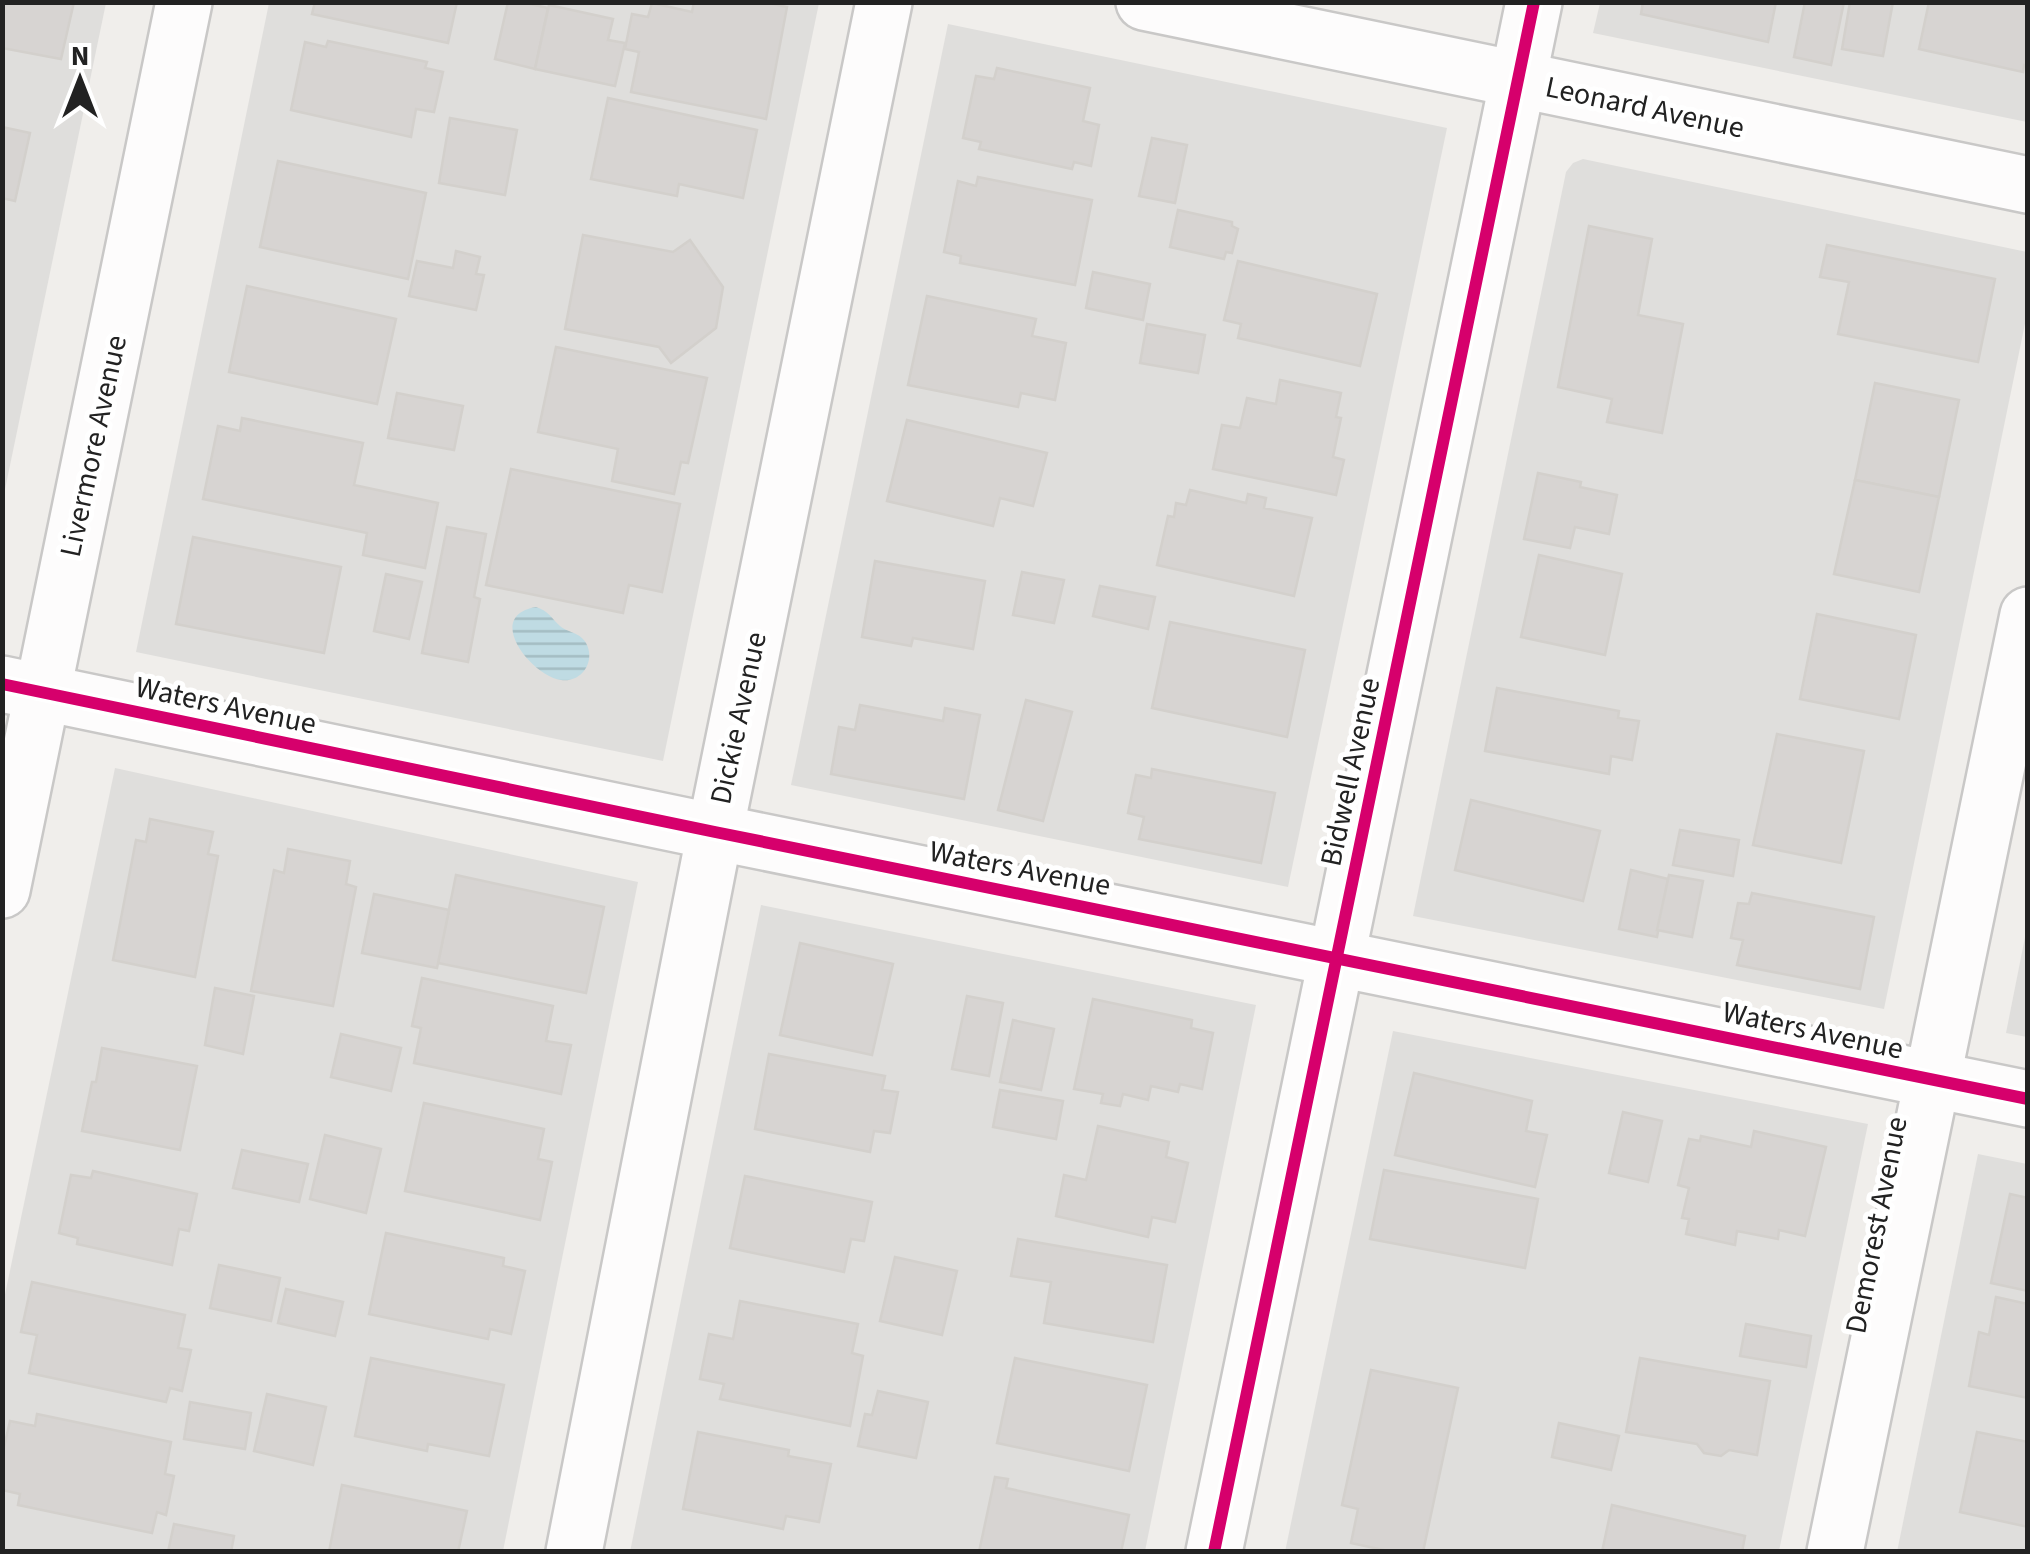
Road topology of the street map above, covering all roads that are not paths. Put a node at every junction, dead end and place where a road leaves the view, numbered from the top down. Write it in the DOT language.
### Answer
graph roads {
  1 [pos="184,2"];
  2 [pos="884,2"];
  3 [pos="1144,2"];
  4 [pos="1534,2"];
  5 [pos="1518,80"];
  6 [pos="2028,185"];
  7 [pos="2028,616"];
  8 [pos="22,688"];
  9 [pos="715,832"];
  10 [pos="2,890"];
  11 [pos="1338,958"];
  12 [pos="1931,1079"];
  13 [pos="2028,1099"];
  14 [pos="574,1552"];
  15 [pos="1214,1552"];
  16 [pos="1835,1552"];
  1 -- 8 [label="street, Livermore Avenue"];
  2 -- 9 [label="street, Dickie Avenue"];
  3 -- 5 [label="street, Leonard Avenue"];
  4 -- 5 [label="street, Bidwell Avenue"];
  5 -- 6 [label="street, Leonard Avenue"];
  5 -- 11 [label="street, Bidwell Avenue"];
  7 -- 12 [label="street, Demorest Avenue"];
  8 -- 9 [label="street, Waters Avenue"];
  8 -- 10 [label="street, Livermore Avenue"];
  9 -- 11 [label="street, Waters Avenue"];
  9 -- 14 [label="street, Dickie Avenue"];
  11 -- 12 [label="street, Waters Avenue"];
  11 -- 15 [label="street, Bidwell Avenue"];
  12 -- 13 [label="street, Waters Avenue"];
  12 -- 16 [label="street, Demorest Avenue"];
}
